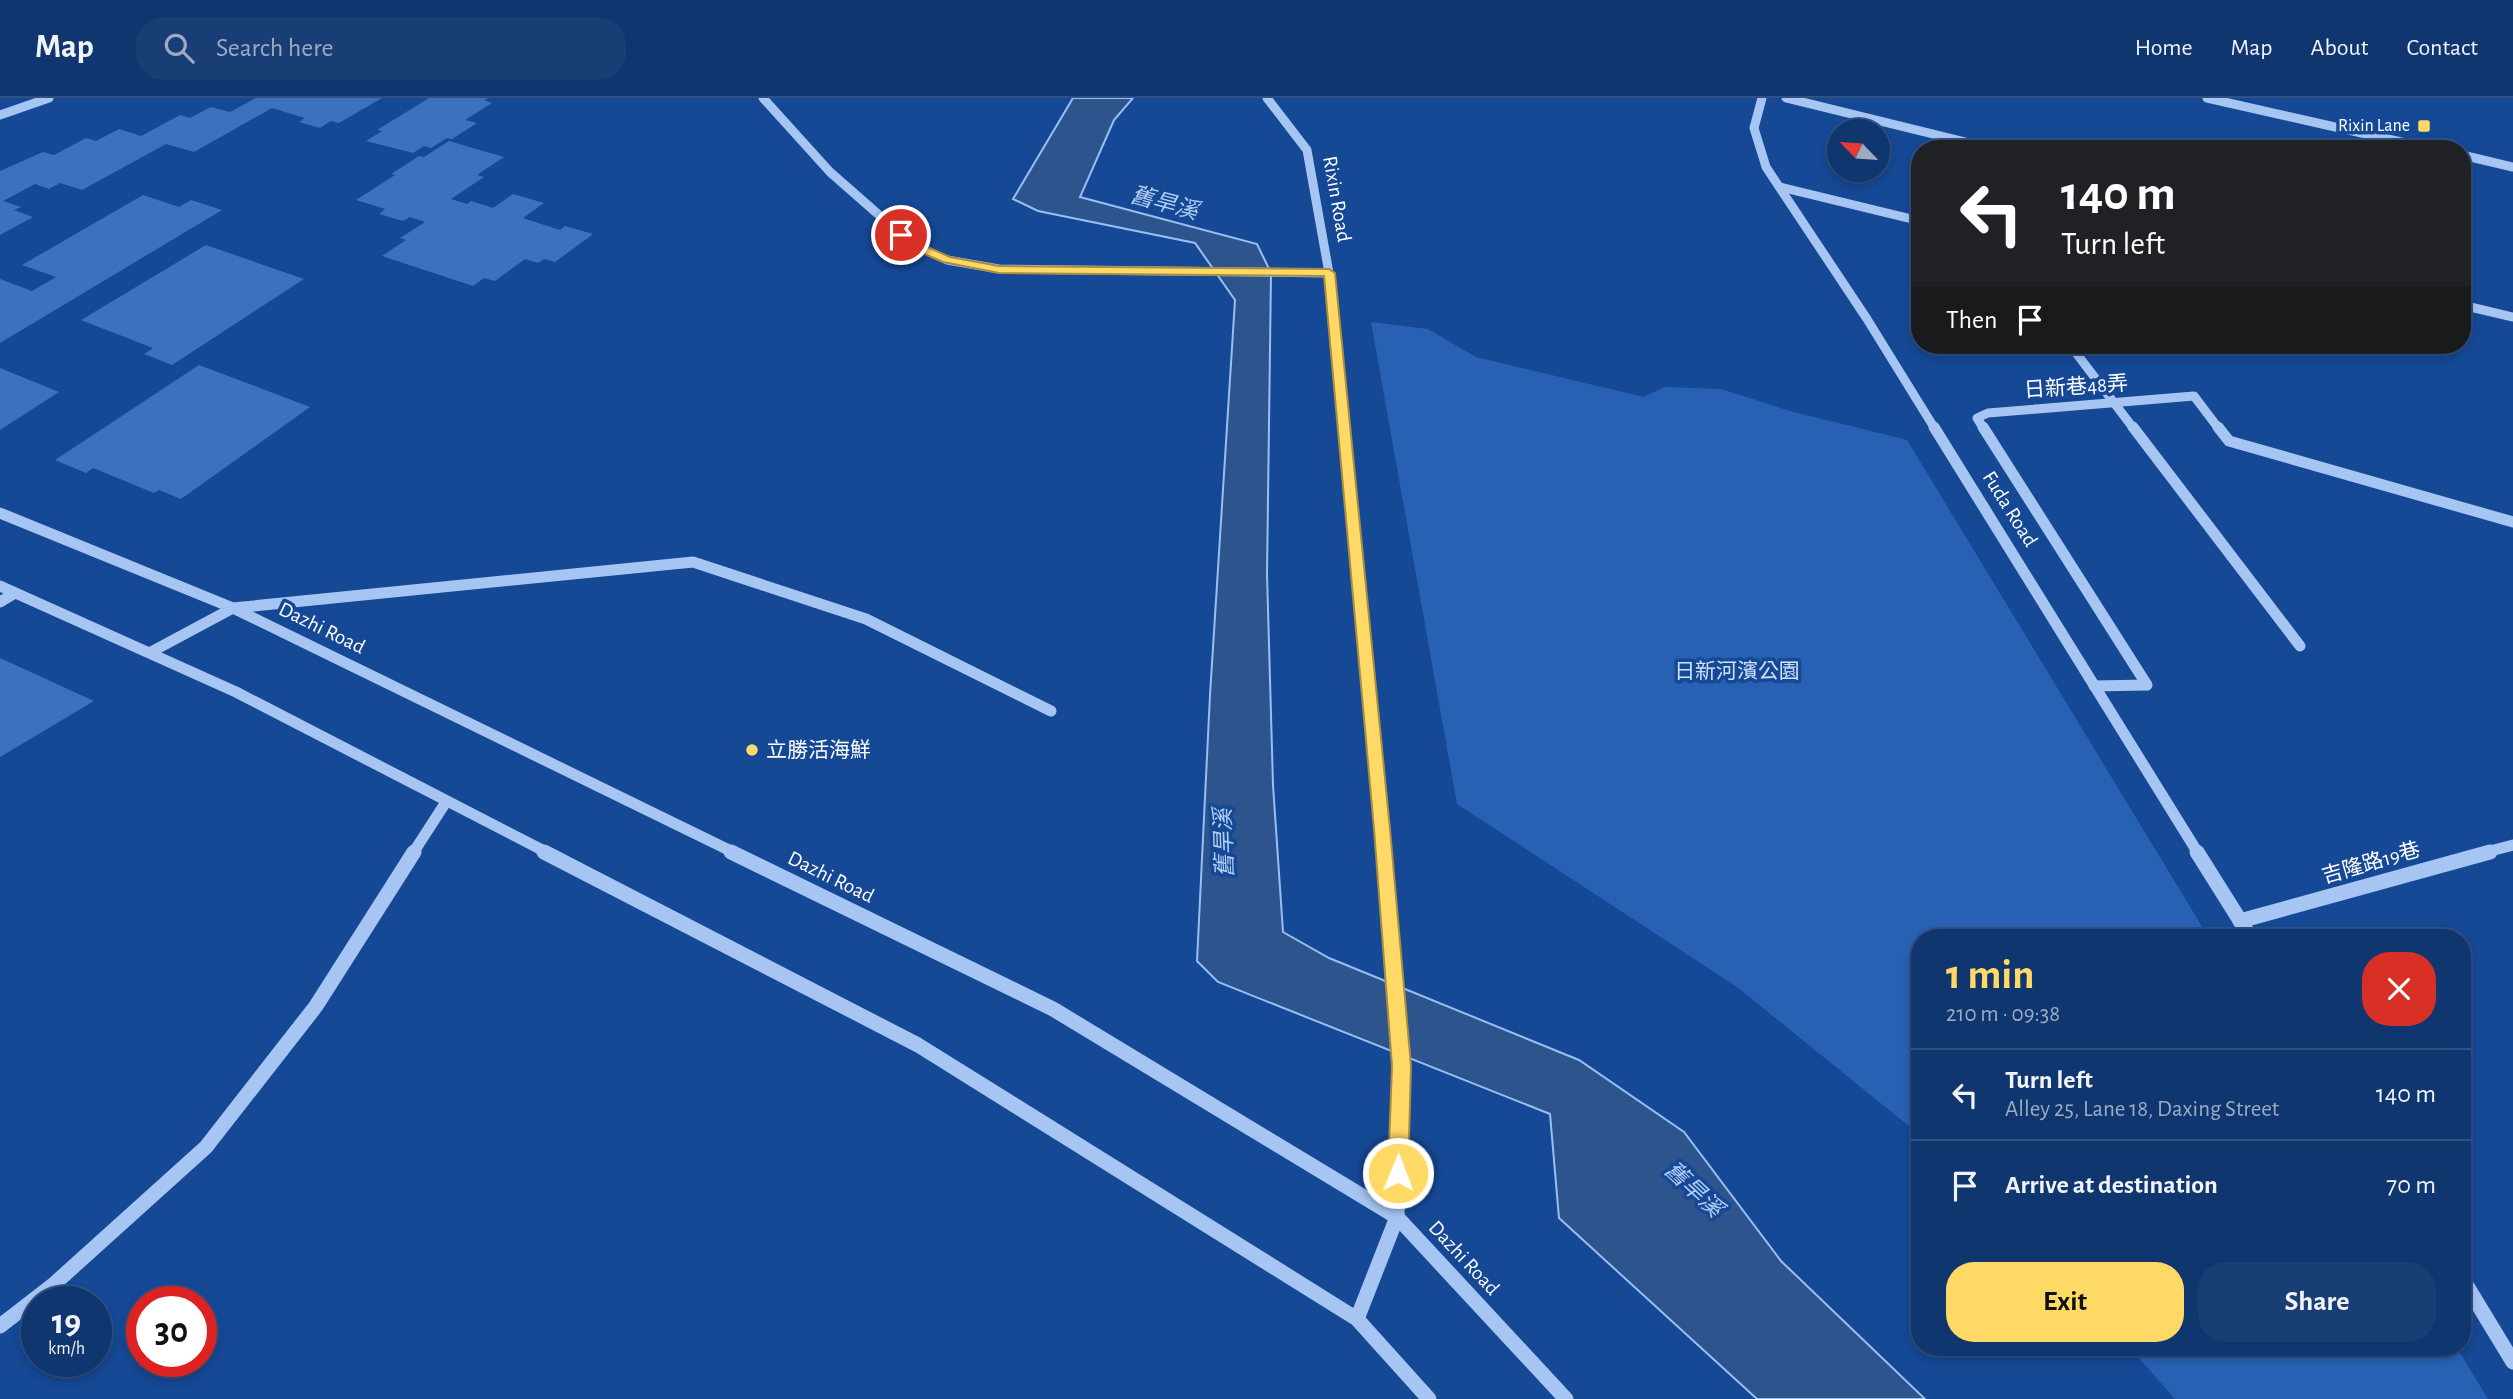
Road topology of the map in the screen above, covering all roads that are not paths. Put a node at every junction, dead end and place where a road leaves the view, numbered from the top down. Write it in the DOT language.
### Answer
graph roads {
  1 [pos="49,98"];
  2 [pos="763,98"];
  3 [pos="1267,98"];
  4 [pos="1762,98"];
  5 [pos="1786,98"];
  6 [pos="2207,98"];
  7 [pos="0,115"];
  8 [pos="1957,140"];
  9 [pos="2392,140"];
  10 [pos="2471,157"];
  11 [pos="2513,167"];
  12 [pos="1780,187"];
  13 [pos="1911,219"];
  14 [pos="1329,273"];
  15 [pos="2471,307"];
  16 [pos="2513,317"];
  17 [pos="2077,354"];
  18 [pos="2117,404"];
  19 [pos="0,513"];
  20 [pos="2513,522"];
  21 [pos="0,586"];
  22 [pos="15,593"];
  23 [pos="0,602"];
  24 [pos="233,608"];
  25 [pos="2300,646"];
  26 [pos="150,652"];
  27 [pos="2094,686"];
  28 [pos="1051,711"];
  29 [pos="446,802"];
  30 [pos="2513,845"];
  31 [pos="2240,921"];
  32 [pos="2245,929"];
  33 [pos="1392,968"];
  34 [pos="1401,1066"];
  35 [pos="1397,1217"];
  36 [pos="2471,1293"];
  37 [pos="1357,1319"];
  38 [pos="0,1326"];
  39 [pos="2513,1362"];
  40 [pos="1429,1399"];
  41 [pos="1566,1399"];
  1 -- 7 [label="street"];
  2 -- 14 [label="street"];
  3 -- 14 [label="street, Rixin Road"];
  4 -- 12 [label="street, Fuda Road"];
  5 -- 8 [label="street"];
  6 -- 9 [label="street"];
  10 -- 11 [label="street"];
  12 -- 13 [label="street"];
  12 -- 27 [label="street, Fuda Road"];
  14 -- 33 [label="street, Rixin Road"];
  15 -- 16 [label="street"];
  17 -- 18 [label="street"];
  18 -- 20 [label="street, 日新巷48弄"];
  18 -- 25 [label="street"];
  18 -- 27 [label="street, 日新巷48弄"];
  19 -- 24 [label="street, Dazhi Road"];
  21 -- 22 [label="street"];
  22 -- 23 [label="street"];
  22 -- 26 [label="street"];
  24 -- 26 [label="street"];
  24 -- 28 [label="street"];
  24 -- 35 [label="street, Dazhi Road"];
  26 -- 29 [label="street"];
  27 -- 31 [label="street, Fuda Road"];
  29 -- 37 [label="street"];
  29 -- 38 [label="street"];
  30 -- 31 [label="street, 吉隆路19巷"];
  31 -- 32 [label="street, Fuda Road"];
  33 -- 34 [label="street, Rixin Road"];
  34 -- 35 [label="street, Rixin Road"];
  35 -- 37 [label="street, Rixin Road"];
  35 -- 41 [label="street, Dazhi Road"];
  36 -- 39 [label="street"];
  37 -- 40 [label="street"];
}
